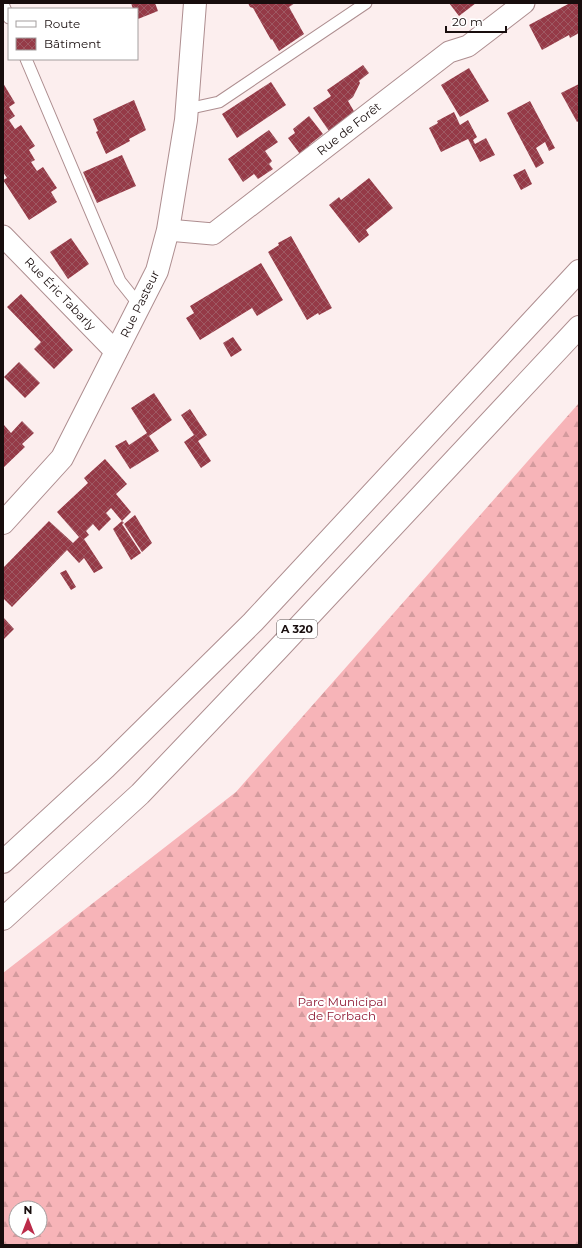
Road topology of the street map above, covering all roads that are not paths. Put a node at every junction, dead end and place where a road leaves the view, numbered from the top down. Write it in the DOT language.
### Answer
graph roads {
  1 [pos="195,3"];
  2 [pos="366,3"];
  3 [pos="524,3"];
  4 [pos="3,4"];
  5 [pos="8,16"];
  6 [pos="26,60"];
  7 [pos="187,109"];
  8 [pos="168,230"];
  9 [pos="3,236"];
  10 [pos="579,271"];
  11 [pos="140,306"];
  12 [pos="579,327"];
  13 [pos="116,352"];
  14 [pos="3,523"];
  15 [pos="3,862"];
  16 [pos="3,919"];
  1 -- 7 [label="main road, Rue Pasteur"];
  2 -- 7 [label="lane"];
  3 -- 8 [label="street, Rue de Forêt"];
  4 -- 5 [label="lane"];
  6 -- 11 [label="lane"];
  7 -- 8 [label="main road, Rue Pasteur"];
  8 -- 11 [label="main road, Rue Pasteur"];
  9 -- 13 [label="street, Rue Éric Tabarly"];
  10 -- 15 [label="main road, A 320"];
  11 -- 13 [label="main road, Rue Pasteur"];
  12 -- 16 [label="main road, A 320"];
  13 -- 14 [label="main road, Rue Pasteur"];
}
